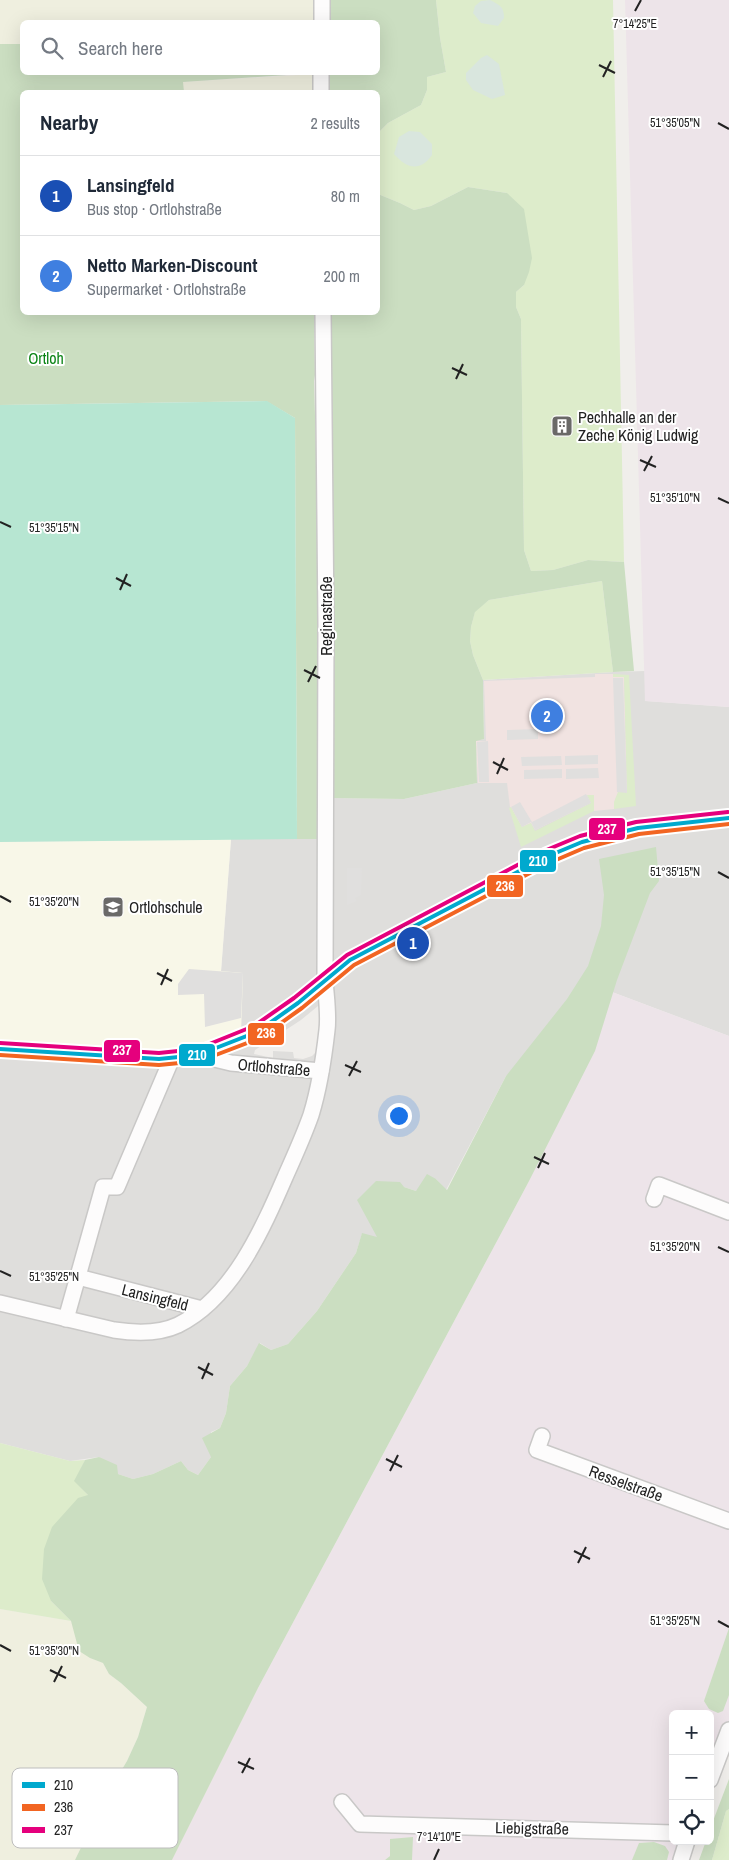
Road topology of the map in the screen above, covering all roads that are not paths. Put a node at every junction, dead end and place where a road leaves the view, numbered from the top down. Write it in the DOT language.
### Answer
graph roads {
  1 [pos="322,0"];
  2 [pos="322,20"];
  3 [pos="321,75"];
  4 [pos="321,90"];
  5 [pos="323,315"];
  6 [pos="729,818"];
  7 [pos="325,980"];
  8 [pos="0,1049"];
  9 [pos="198,1055"];
  10 [pos="172,1058"];
  11 [pos="321,1071"];
  12 [pos="654,1198"];
  13 [pos="729,1212"];
  14 [pos="78,1277"];
  15 [pos="0,1303"];
  16 [pos="202,1309"];
  17 [pos="66,1319"];
  18 [pos="542,1436"];
  19 [pos="729,1521"];
  20 [pos="729,1730"];
  21 [pos="714,1769"];
  22 [pos="342,1802"];
  23 [pos="669,1833"];
  24 [pos="686,1845"];
  25 [pos="681,1860"];
  1 -- 2 [label="street"];
  3 -- 4 [label="street"];
  5 -- 7 [label="street, Reginastraße"];
  6 -- 7 [label="street, Ortlohstraße"];
  7 -- 9 [label="street, Ortlohstraße"];
  7 -- 11 [label="street, Lansingfeld"];
  8 -- 10 [label="street, Ortlohstraße"];
  9 -- 10 [label="street, Ortlohstraße"];
  9 -- 11 [label="street, Ortlohstraße"];
  10 -- 14 [label="street"];
  11 -- 16 [label="street, Lansingfeld"];
  12 -- 13 [label="street"];
  14 -- 16 [label="street, Lansingfeld"];
  14 -- 17 [label="street"];
  15 -- 17 [label="street, Lansingfeld"];
  16 -- 17 [label="street, Lansingfeld"];
  18 -- 19 [label="street, Resselstraße"];
  20 -- 21 [label="street"];
  22 -- 23 [label="street, Liebigstraße"];
  24 -- 25 [label="street"];
}
